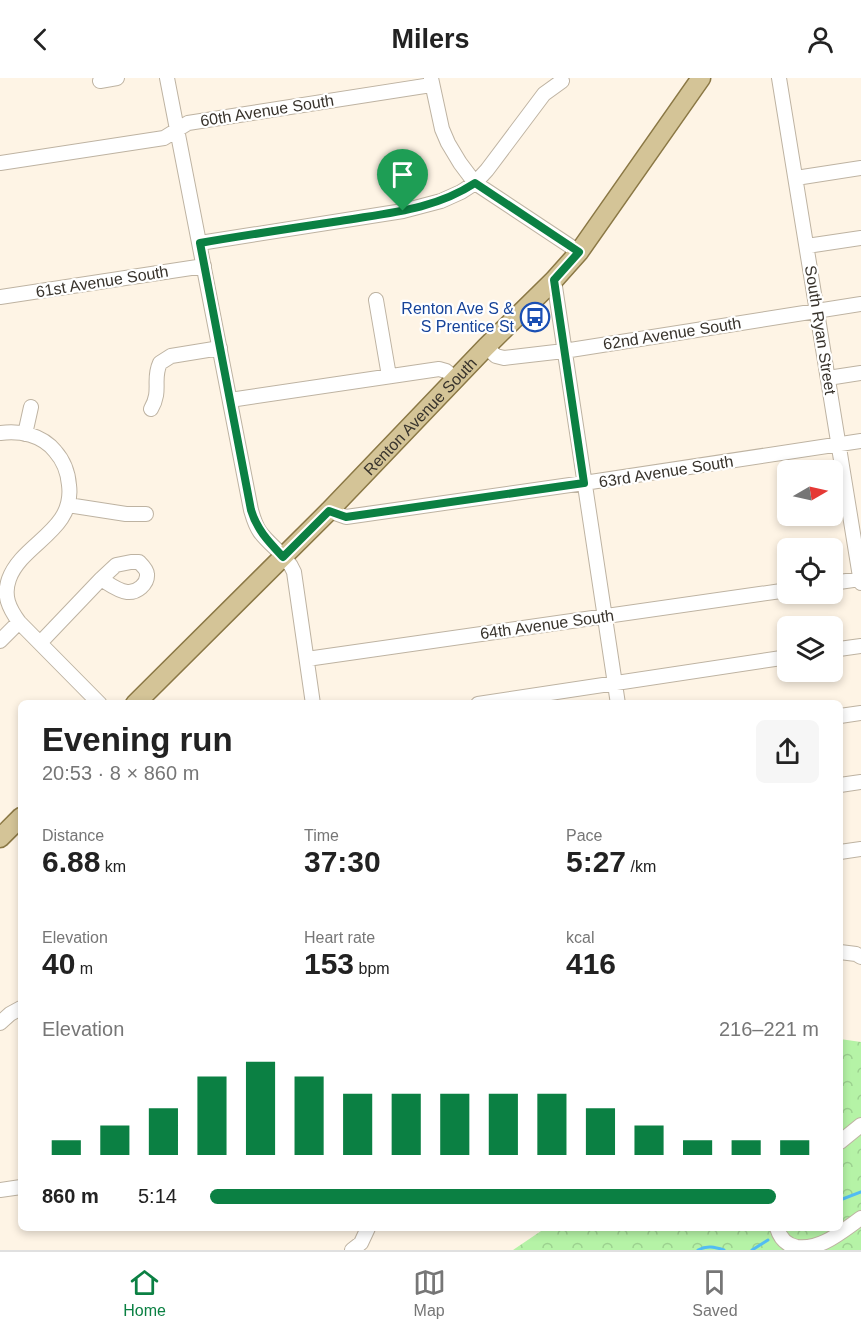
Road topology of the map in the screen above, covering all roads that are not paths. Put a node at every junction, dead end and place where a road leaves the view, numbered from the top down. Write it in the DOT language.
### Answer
graph roads {
  1 [pos="117,78"];
  2 [pos="167,78"];
  3 [pos="701,78"];
  4 [pos="779,78"];
  5 [pos="100,81"];
  6 [pos="431,81"];
  7 [pos="562,81"];
  8 [pos="177,130"];
  9 [pos="0,163"];
  10 [pos="861,168"];
  11 [pos="796,178"];
  12 [pos="475,183"];
  13 [pos="861,238"];
  14 [pos="200,243"];
  15 [pos="807,246"];
  16 [pos="579,252"];
  17 [pos="204,266"];
  18 [pos="554,280"];
  19 [pos="0,297"];
  20 [pos="376,300"];
  21 [pos="861,304"];
  22 [pos="818,310"];
  23 [pos="486,347"];
  24 [pos="220,348"];
  25 [pos="564,351"];
  26 [pos="861,373"];
  27 [pos="389,376"];
  28 [pos="828,378"];
  29 [pos="456,379"];
  30 [pos="230,400"];
  31 [pos="31,407"];
  32 [pos="151,409"];
  33 [pos="0,433"];
  34 [pos="25,434"];
  35 [pos="861,441"];
  36 [pos="839,444"];
  37 [pos="584,483"];
  38 [pos="68,505"];
  39 [pos="855,510"];
  40 [pos="329,511"];
  41 [pos="146,514"];
  42 [pos="283,557"];
  43 [pos="101,579"];
  44 [pos="861,580"];
  45 [pos="843,582"];
  46 [pos="777,592"];
  47 [pos="604,616"];
  48 [pos="19,622"];
  49 [pos="0,641"];
  50 [pos="40,643"];
  51 [pos="861,646"];
  52 [pos="843,648"];
  53 [pos="307,659"];
  54 [pos="777,659"];
  55 [pos="615,684"];
  56 [pos="96,700"];
  57 [pos="139,700"];
  58 [pos="313,700"];
  59 [pos="505,700"];
  60 [pos="617,700"];
  61 [pos="861,713"];
  62 [pos="843,716"];
  63 [pos="861,782"];
  64 [pos="843,785"];
  65 [pos="18,820"];
  66 [pos="0,838"];
  67 [pos="861,849"];
  68 [pos="843,852"];
  69 [pos="843,952"];
  70 [pos="861,957"];
  71 [pos="18,1010"];
  72 [pos="0,1023"];
  73 [pos="861,1125"];
  74 [pos="843,1140"];
  75 [pos="18,1187"];
  76 [pos="0,1190"];
  77 [pos="861,1218"];
  78 [pos="843,1230"];
  79 [pos="367,1231"];
  80 [pos="778,1231"];
  81 [pos="842,1231"];
  82 [pos="352,1250"];
  1 -- 5 [label="street"];
  2 -- 8 [label="street"];
  3 -- 16 [label="main road, Renton Avenue South"];
  4 -- 11 [label="street, South Ryan Street"];
  6 -- 8 [label="street, 60th Avenue South"];
  6 -- 12 [label="street"];
  7 -- 12 [label="street"];
  8 -- 9 [label="street, 60th Avenue South"];
  8 -- 14 [label="street"];
  10 -- 11 [label="street"];
  11 -- 15 [label="street, South Ryan Street"];
  12 -- 14 [label="street"];
  12 -- 16 [label="street"];
  13 -- 15 [label="street"];
  14 -- 17 [label="street"];
  15 -- 22 [label="street, South Ryan Street"];
  16 -- 18 [label="main road, Renton Avenue South"];
  17 -- 19 [label="street, 61st Avenue South"];
  17 -- 24 [label="street"];
  18 -- 23 [label="main road, Renton Avenue South"];
  18 -- 25 [label="street"];
  20 -- 27 [label="street"];
  21 -- 22 [label="street, 62nd Avenue South"];
  22 -- 25 [label="street, 62nd Avenue South"];
  22 -- 28 [label="street, South Ryan Street"];
  23 -- 25 [label="street, 62nd Avenue South"];
  23 -- 29 [label="main road, Renton Avenue South"];
  24 -- 30 [label="street"];
  24 -- 32 [label="street"];
  25 -- 37 [label="street"];
  26 -- 28 [label="street"];
  27 -- 29 [label="street"];
  27 -- 30 [label="street"];
  28 -- 36 [label="street, South Ryan Street"];
  29 -- 40 [label="main road, Renton Avenue South"];
  30 -- 42 [label="street"];
  31 -- 34 [label="street"];
  33 -- 34 [label="street"];
  34 -- 38 [label="street"];
  35 -- 36 [label="street, 63rd Avenue South"];
  36 -- 37 [label="street, 63rd Avenue South"];
  36 -- 39 [label="street, South Ryan Street"];
  37 -- 40 [label="street, 63rd Avenue South"];
  37 -- 47 [label="street"];
  38 -- 41 [label="street"];
  38 -- 48 [label="street"];
  39 -- 44 [label="street, South Ryan Street"];
  40 -- 42 [label="main road, Renton Avenue South"];
  42 -- 53 [label="street"];
  42 -- 57 [label="main road, Renton Avenue South"];
  43 -- 50 [label="street"];
  44 -- 45 [label="street"];
  46 -- 47 [label="street, 64th Avenue South"];
  47 -- 53 [label="street, 64th Avenue South"];
  47 -- 55 [label="street"];
  48 -- 49 [label="street"];
  48 -- 50 [label="street"];
  50 -- 56 [label="street"];
  51 -- 52 [label="street"];
  53 -- 58 [label="street"];
  54 -- 55 [label="street"];
  55 -- 59 [label="street"];
  55 -- 60 [label="street"];
  61 -- 62 [label="street"];
  63 -- 64 [label="street"];
  65 -- 66 [label="main road"];
  67 -- 68 [label="street"];
  69 -- 70 [label="street"];
  71 -- 72 [label="street"];
  73 -- 74 [label="street"];
  75 -- 76 [label="street"];
  77 -- 78 [label="street"];
  79 -- 82 [label="street"];
  80 -- 81 [label="street"];
}
